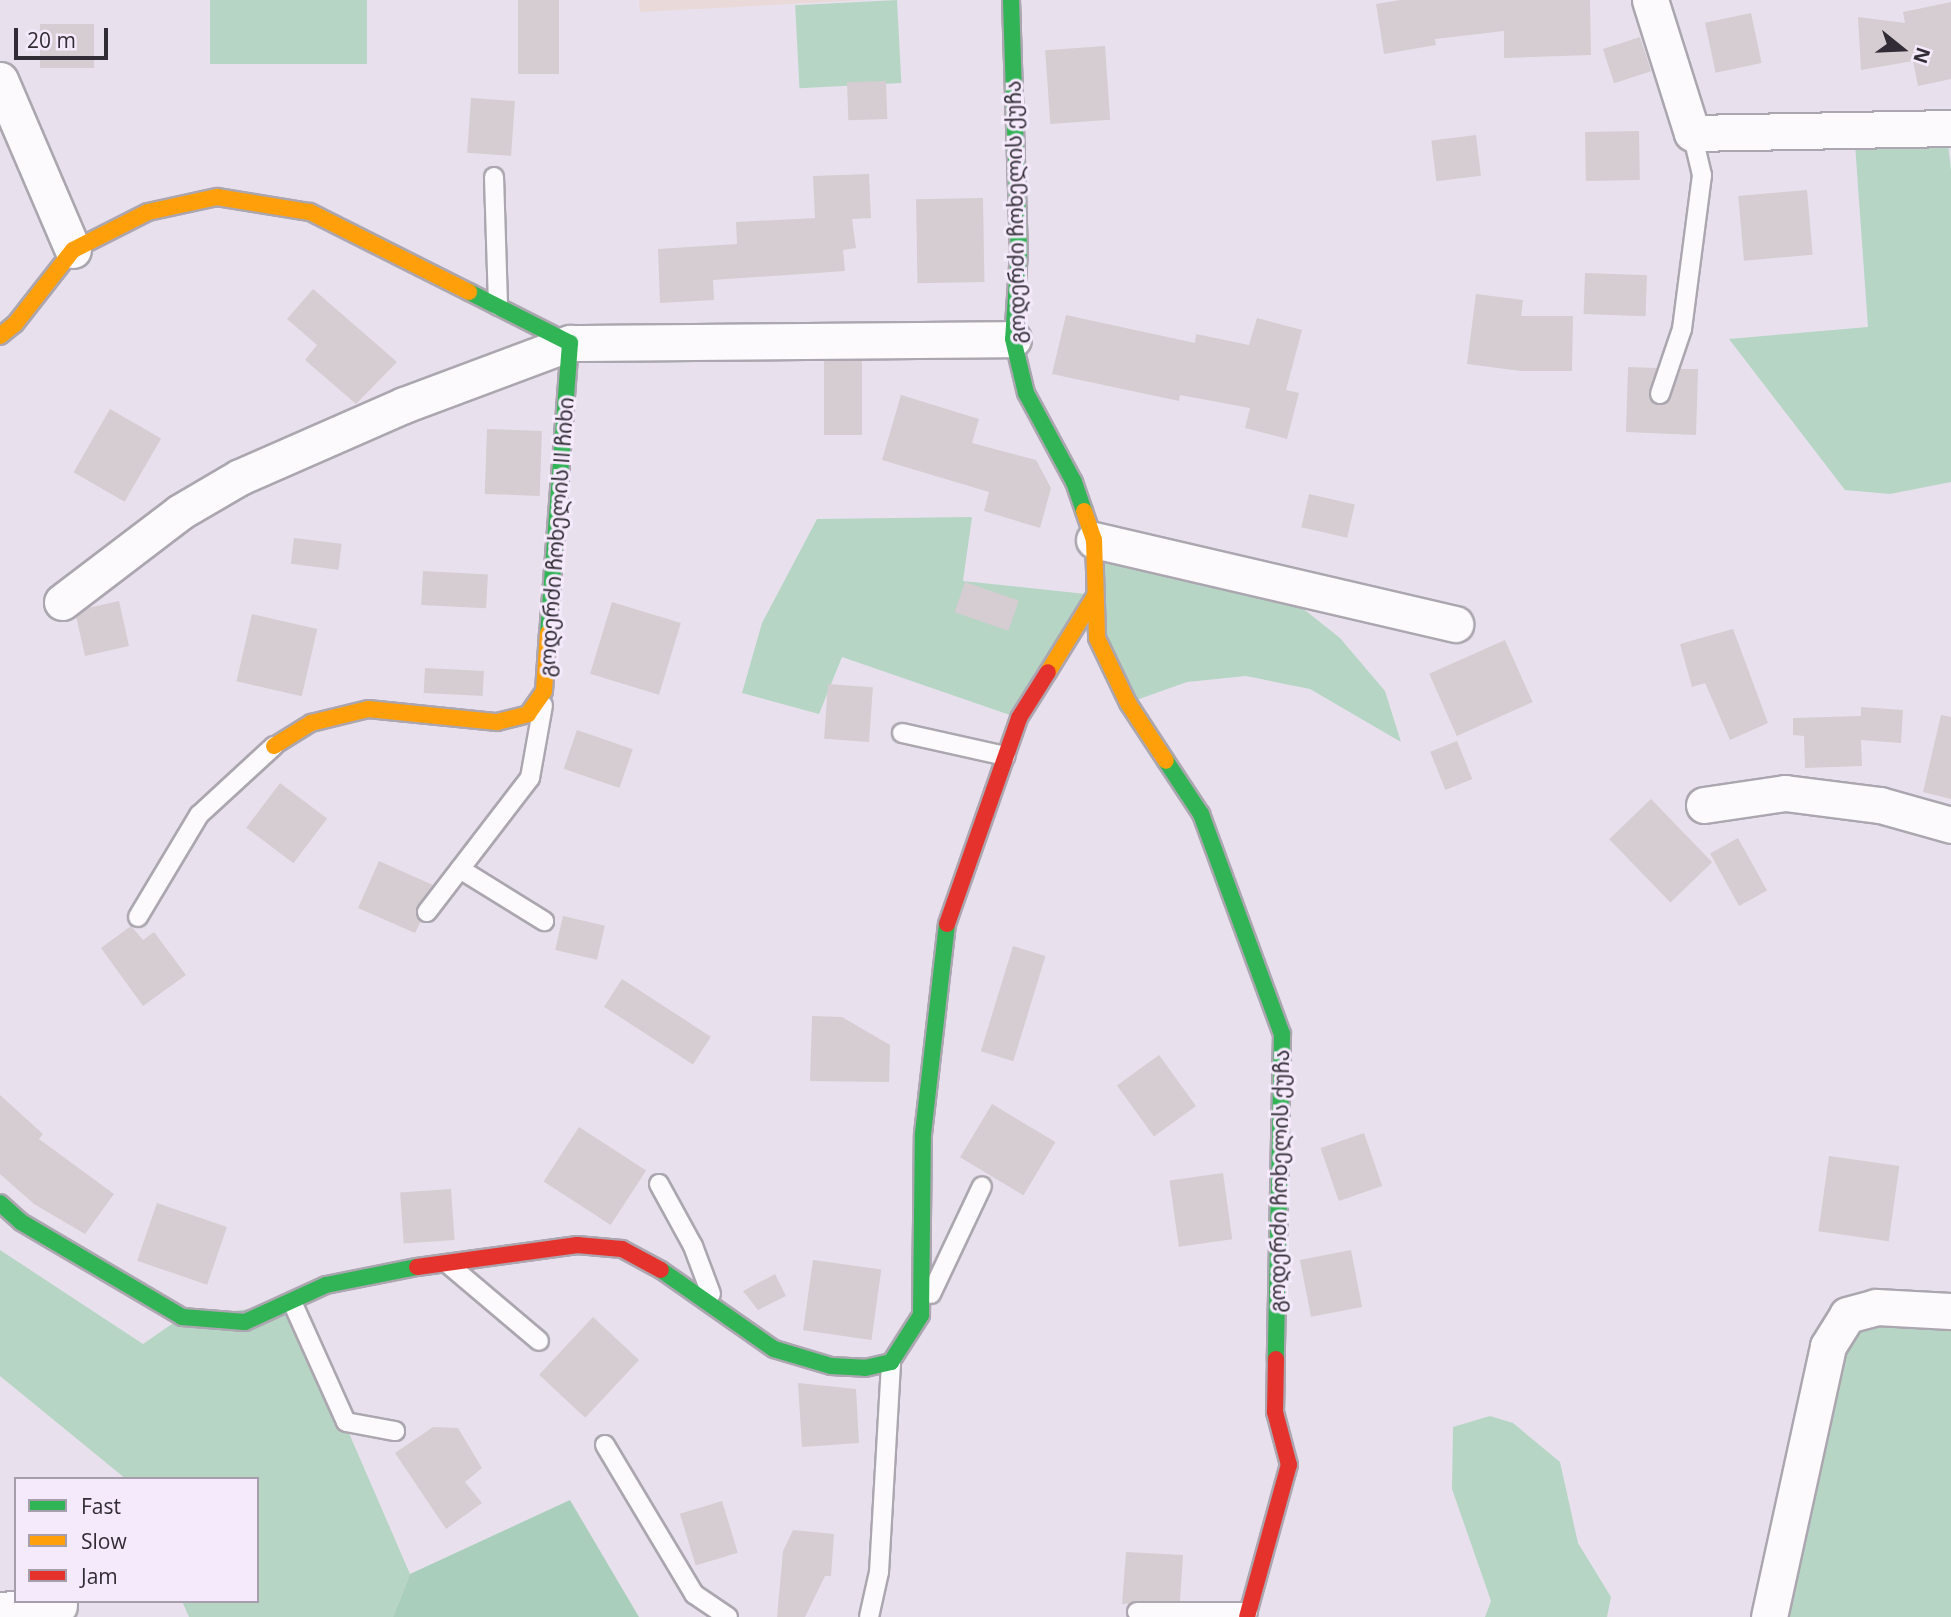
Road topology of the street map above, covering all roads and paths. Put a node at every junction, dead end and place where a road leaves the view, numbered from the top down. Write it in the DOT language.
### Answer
graph roads {
  1 [pos="1011,0"];
  2 [pos="1650,0"];
  3 [pos="0,80"];
  4 [pos="1951,128"];
  5 [pos="1692,133"];
  6 [pos="494,177"];
  7 [pos="73,250"];
  8 [pos="498,306"];
  9 [pos="0,336"];
  10 [pos="1013,338"];
  11 [pos="570,343"];
  12 [pos="1660,394"];
  13 [pos="1094,540"];
  14 [pos="1095,596"];
  15 [pos="62,602"];
  16 [pos="1455,624"];
  17 [pos="544,691"];
  18 [pos="902,733"];
  19 [pos="274,746"];
  20 [pos="1005,756"];
  21 [pos="1703,805"];
  22 [pos="1951,825"];
  23 [pos="460,869"];
  24 [pos="426,912"];
  25 [pos="138,917"];
  26 [pos="544,921"];
  27 [pos="659,1184"];
  28 [pos="982,1186"];
  29 [pos="0,1203"];
  30 [pos="447,1263"];
  31 [pos="293,1304"];
  32 [pos="717,1311"];
  33 [pos="1951,1311"];
  34 [pos="921,1315"];
  35 [pos="539,1341"];
  36 [pos="891,1362"];
  37 [pos="395,1431"];
  38 [pos="605,1445"];
  39 [pos="59,1606"];
  40 [pos="0,1610"];
  41 [pos="1137,1612"];
  42 [pos="1248,1615"];
  43 [pos="728,1617"];
  44 [pos="869,1617"];
  45 [pos="1769,1617"];
  1 -- 10 [label="street, გოდერძი ჩოხელის ქუჩა"];
  2 -- 5 [label="street"];
  3 -- 7 [label="street"];
  4 -- 5 [label="street"];
  5 -- 12 [label="lane"];
  6 -- 8 [label="lane"];
  7 -- 8 [label="street"];
  7 -- 9 [label="street"];
  8 -- 11 [label="street"];
  10 -- 11 [label="street"];
  10 -- 13 [label="street, გოდერძი ჩოხელის ქუჩა"];
  11 -- 15 [label="street"];
  11 -- 17 [label="street, გოდერძი ჩოხელის II ჩიხი"];
  13 -- 14 [label="street, გოდერძი ჩოხელის ქუჩა"];
  13 -- 16 [label="street"];
  14 -- 20 [label="street"];
  14 -- 42 [label="street, გოდერძი ჩოხელის ქუჩა"];
  17 -- 19 [label="street, გოდერძი ჩოხელის II ჩიხი"];
  17 -- 23 [label="lane"];
  18 -- 20 [label="lane"];
  19 -- 25 [label="lane"];
  20 -- 34 [label="street"];
  21 -- 22 [label="street"];
  23 -- 24 [label="lane"];
  23 -- 26 [label="lane"];
  27 -- 32 [label="lane"];
  28 -- 34 [label="lane"];
  29 -- 31 [label="street"];
  30 -- 31 [label="street"];
  30 -- 32 [label="street"];
  30 -- 35 [label="lane"];
  31 -- 37 [label="lane"];
  32 -- 36 [label="street"];
  33 -- 45 [label="street"];
  34 -- 36 [label="street"];
  36 -- 44 [label="lane"];
  38 -- 43 [label="lane"];
  39 -- 40 [label="street"];
  41 -- 42 [label="lane"];
}
